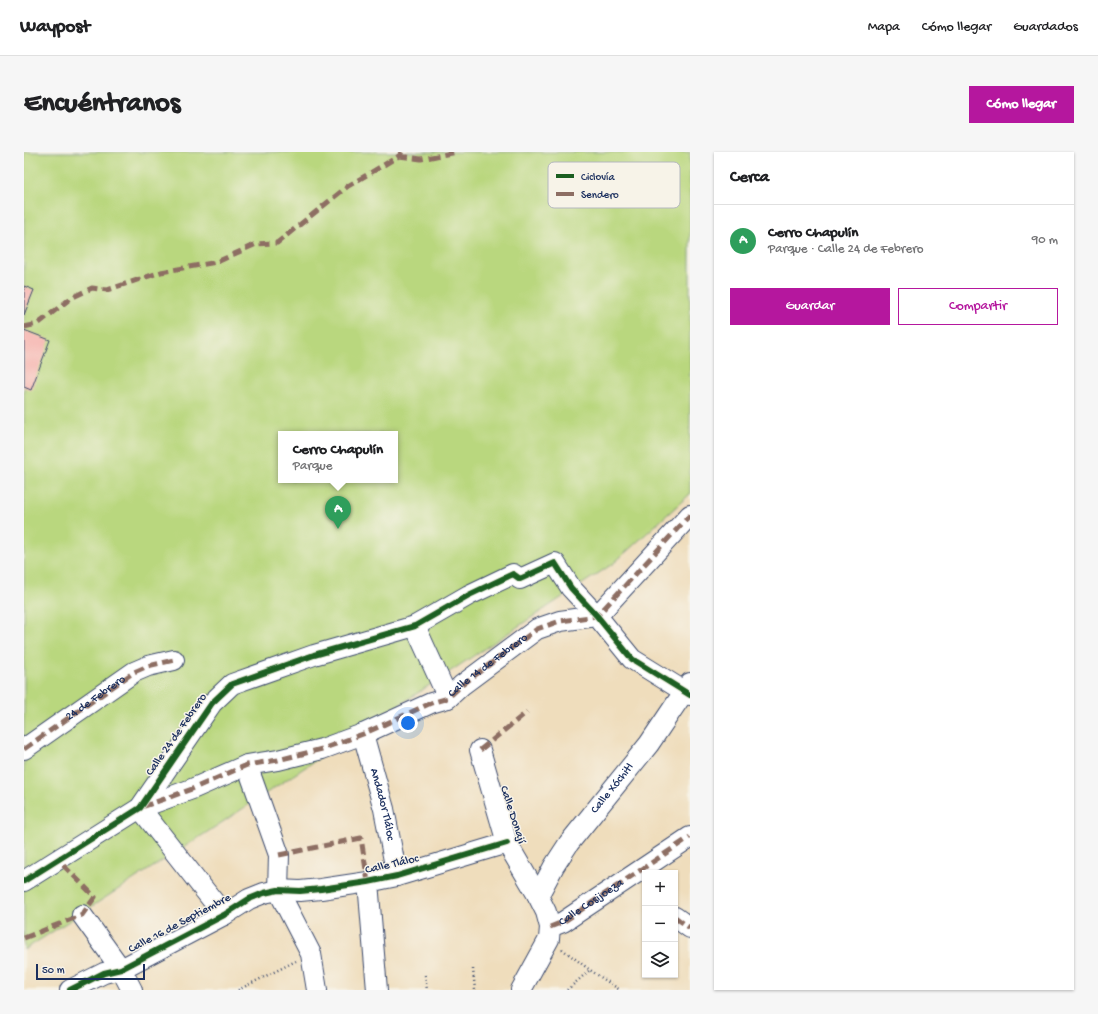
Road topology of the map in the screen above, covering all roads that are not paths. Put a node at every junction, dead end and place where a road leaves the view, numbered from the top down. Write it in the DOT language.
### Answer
graph roads {
  1 [pos="690,515"];
  2 [pos="597,616"];
  3 [pos="416,626"];
  4 [pos="174,660"];
  5 [pos="688,690"];
  6 [pos="448,698"];
  7 [pos="363,734"];
  8 [pos="24,749"];
  9 [pos="480,750"];
  10 [pos="246,765"];
  11 [pos="140,808"];
  12 [pos="690,837"];
  13 [pos="507,843"];
  14 [pos="646,870"];
  15 [pos="642,873"];
  16 [pos="398,876"];
  17 [pos="24,881"];
  18 [pos="368,882"];
  19 [pos="278,890"];
  20 [pos="538,896"];
  21 [pos="82,914"];
  22 [pos="224,915"];
  23 [pos="678,919"];
  24 [pos="690,928"];
  25 [pos="550,933"];
  26 [pos="121,969"];
  27 [pos="70,990"];
  28 [pos="132,990"];
  29 [pos="316,990"];
  30 [pos="376,990"];
  31 [pos="521,990"];
  1 -- 2 [label="street"];
  2 -- 3 [label="street, Calle 24 de Febrero"];
  2 -- 5 [label="street"];
  2 -- 6 [label="street, Calle 14 de Febrero"];
  3 -- 6 [label="street"];
  3 -- 11 [label="street, Calle 24 de Febrero"];
  4 -- 8 [label="street, 24 de Febrero"];
  5 -- 20 [label="street, Calle Xóchitl"];
  6 -- 7 [label="street, Calle 14 de Febrero"];
  7 -- 10 [label="street, Calle 14 de Febrero"];
  7 -- 16 [label="street, Andador Tláloc"];
  9 -- 13 [label="street, Calle Donají"];
  10 -- 11 [label="street, Calle 14 de Febrero"];
  10 -- 19 [label="street"];
  11 -- 17 [label="street, Calle 24 de Febrero"];
  11 -- 22 [label="street"];
  12 -- 14 [label="street, Calle Cosijoeza"];
  13 -- 16 [label="street, Calle Tláloc"];
  13 -- 20 [label="street, Calle Donají"];
  15 -- 25 [label="street, Calle Cosijoeza"];
  16 -- 18 [label="street, Calle Tláloc"];
  18 -- 19 [label="street, Calle Tláloc"];
  18 -- 30 [label="street"];
  19 -- 22 [label="street, Calle 16 de Septiembre"];
  19 -- 29 [label="street"];
  20 -- 25 [label="street, Calle Donají"];
  21 -- 26 [label="street"];
  22 -- 26 [label="street, Calle 16 de Septiembre"];
  23 -- 24 [label="street"];
  25 -- 31 [label="street"];
  26 -- 27 [label="street, Calle 16 de Septiembre"];
  26 -- 28 [label="street"];
}
